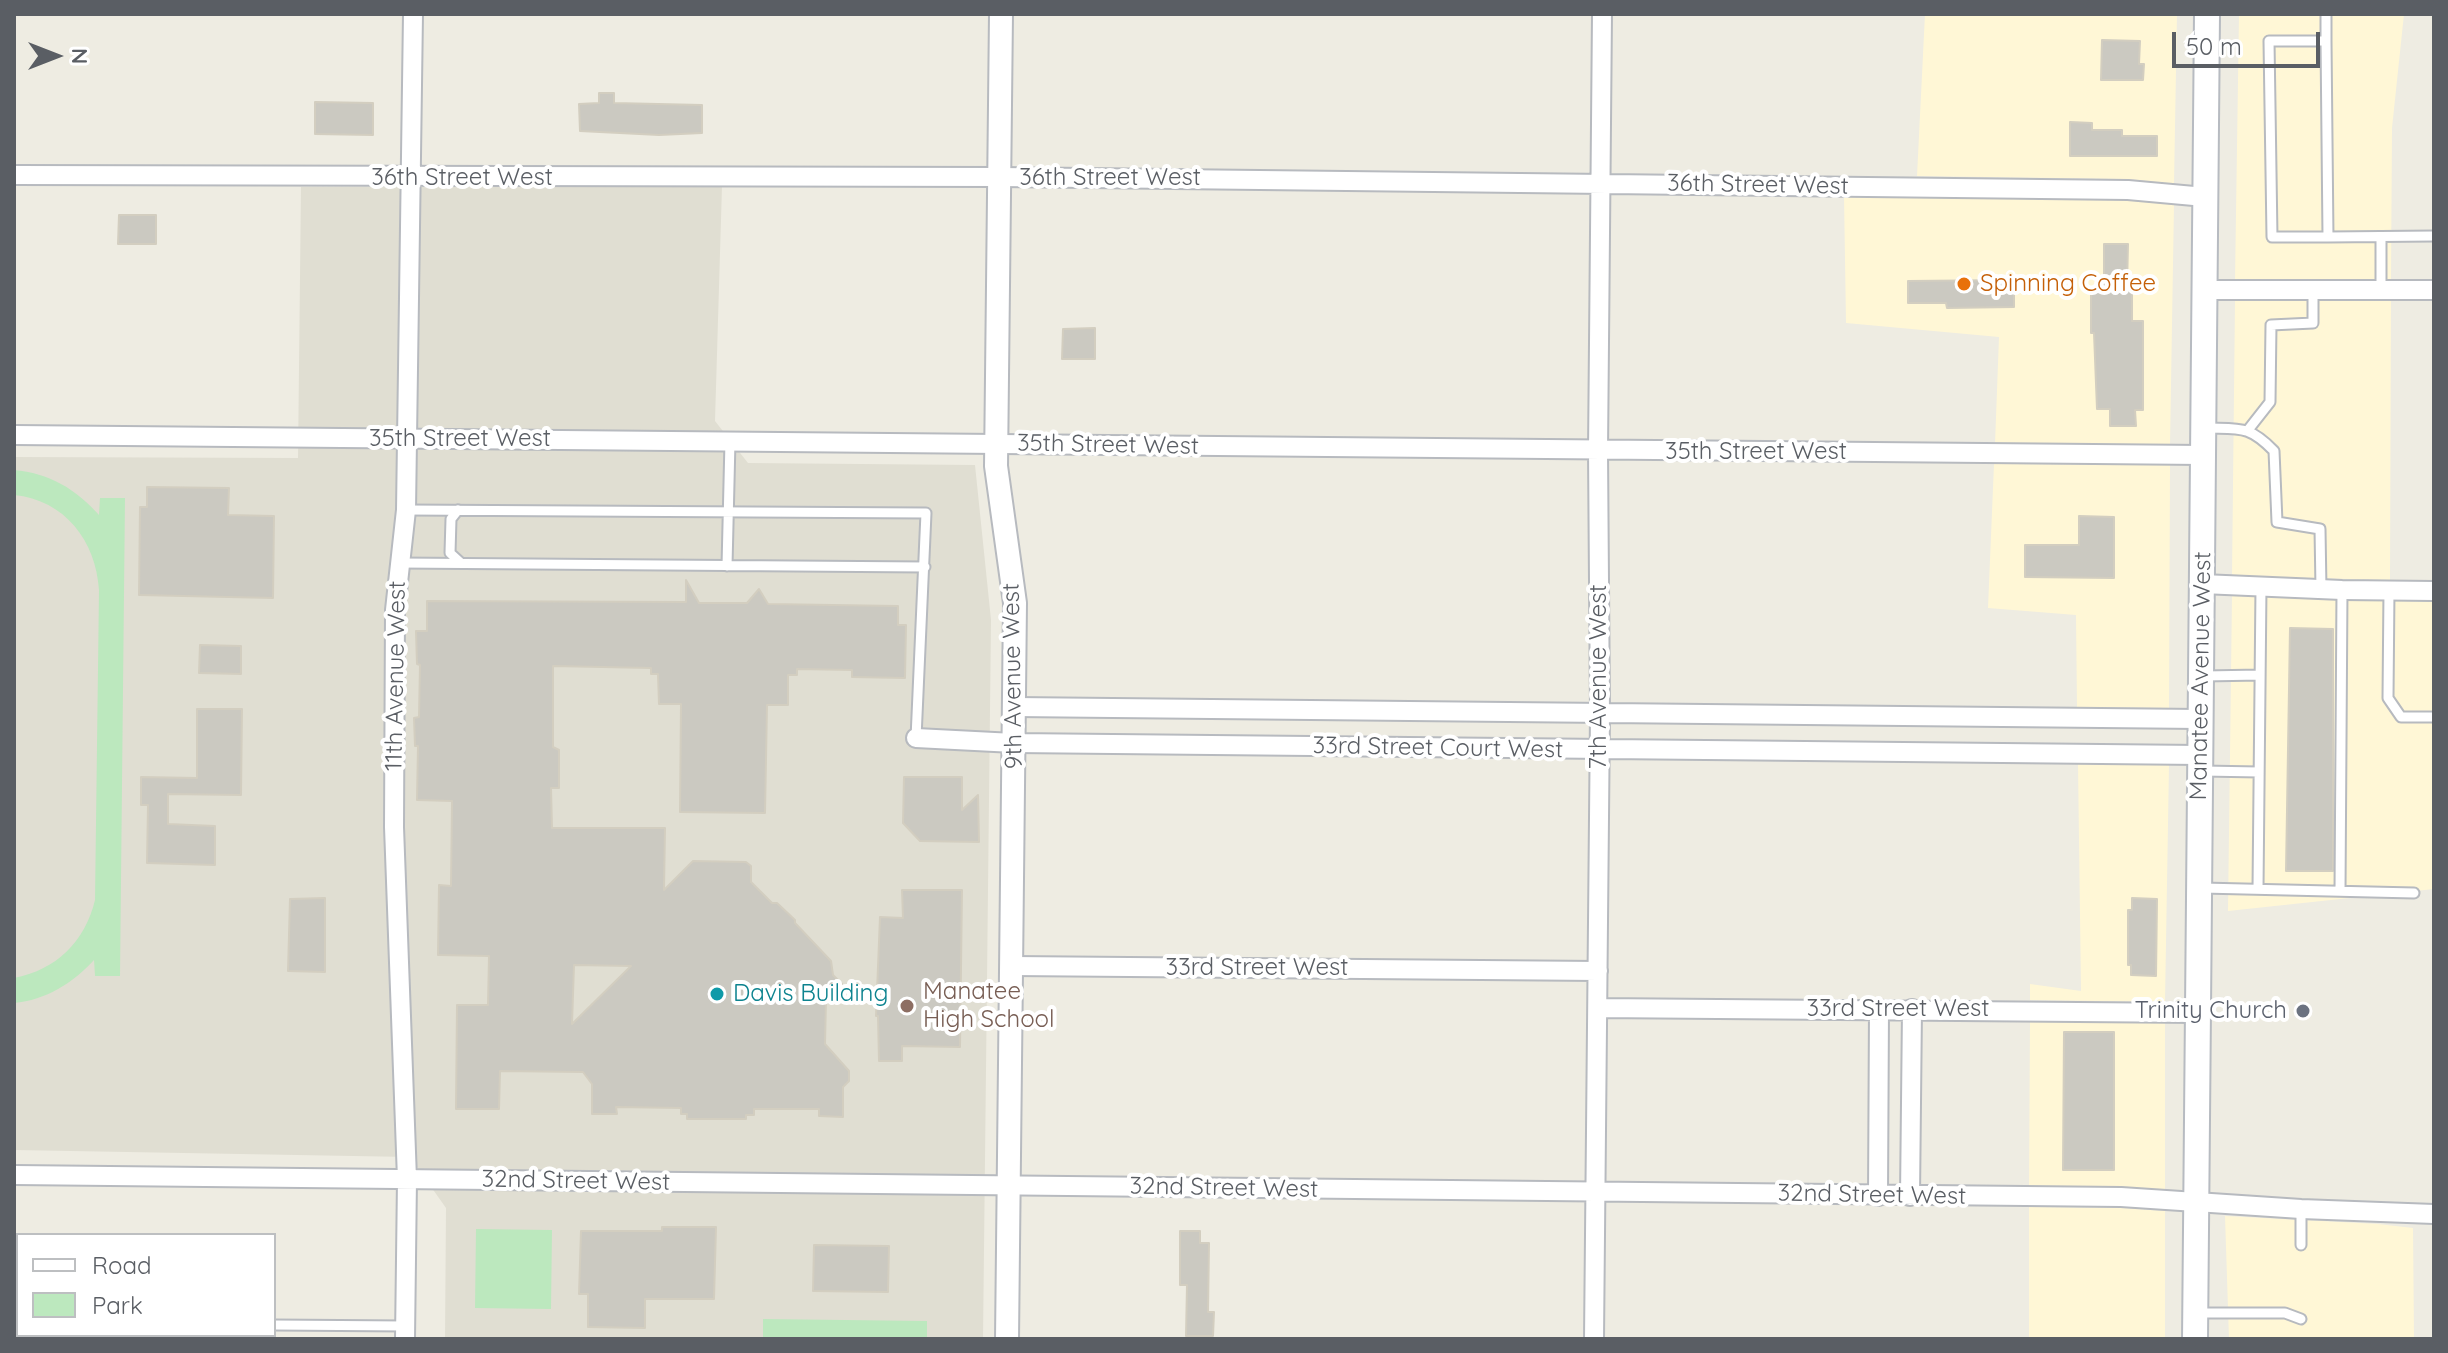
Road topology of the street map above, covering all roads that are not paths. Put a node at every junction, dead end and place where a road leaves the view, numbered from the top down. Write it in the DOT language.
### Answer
graph roads {
  1 [pos="413,14"];
  2 [pos="1001,14"];
  3 [pos="1602,14"];
  4 [pos="2207,14"];
  5 [pos="2326,14"];
  6 [pos="2326,41"];
  7 [pos="14,175"];
  8 [pos="999,177"];
  9 [pos="410,178"];
  10 [pos="1599,182"];
  11 [pos="2205,197"];
  12 [pos="2434,236"];
  13 [pos="2328,237"];
  14 [pos="2381,237"];
  15 [pos="2204,290"];
  16 [pos="2313,290"];
  17 [pos="2381,290"];
  18 [pos="2434,290"];
  19 [pos="2203,428"];
  20 [pos="2248,430"];
  21 [pos="14,435"];
  22 [pos="407,438"];
  23 [pos="730,441"];
  24 [pos="996,443"];
  25 [pos="1598,451"];
  26 [pos="2203,455"];
  27 [pos="406,510"];
  28 [pos="458,510"];
  29 [pos="729,512"];
  30 [pos="399,563"];
  31 [pos="462,564"];
  32 [pos="727,566"];
  33 [pos="925,567"];
  34 [pos="2202,584"];
  35 [pos="2261,587"];
  36 [pos="2321,589"];
  37 [pos="2342,590"];
  38 [pos="2389,590"];
  39 [pos="2434,591"];
  40 [pos="2260,675"];
  41 [pos="2201,676"];
  42 [pos="1014,707"];
  43 [pos="1600,713"];
  44 [pos="2434,717"];
  45 [pos="2200,719"];
  46 [pos="916,738"];
  47 [pos="1014,743"];
  48 [pos="1599,750"];
  49 [pos="2200,763"];
  50 [pos="2259,772"];
  51 [pos="2199,888"];
  52 [pos="2258,889"];
  53 [pos="2340,891"];
  54 [pos="2414,893"];
  55 [pos="1012,966"];
  56 [pos="1598,971"];
  57 [pos="1598,1008"];
  58 [pos="1879,1009"];
  59 [pos="1912,1009"];
  60 [pos="2198,1013"];
  61 [pos="14,1175"];
  62 [pos="407,1179"];
  63 [pos="1009,1186"];
  64 [pos="1596,1193"];
  65 [pos="1878,1196"];
  66 [pos="1910,1196"];
  67 [pos="2196,1204"];
  68 [pos="2301,1209"];
  69 [pos="2434,1214"];
  70 [pos="2301,1245"];
  71 [pos="2195,1313"];
  72 [pos="2301,1319"];
  73 [pos="276,1325"];
  74 [pos="405,1333"];
  75 [pos="1007,1339"];
  76 [pos="1594,1339"];
  77 [pos="2195,1339"];
  1 -- 9 [label="street, 11th Avenue West"];
  2 -- 8 [label="street, 9th Avenue West"];
  3 -- 10 [label="street, 7th Avenue West"];
  4 -- 11 [label="main road, Manatee Avenue West"];
  5 -- 6 [label="lane"];
  6 -- 13 [label="lane"];
  6 -- 13 [label="lane"];
  7 -- 9 [label="street, 36th Street West"];
  8 -- 9 [label="street, 36th Street West"];
  8 -- 10 [label="street, 36th Street West"];
  8 -- 24 [label="street, 9th Avenue West"];
  9 -- 22 [label="street, 11th Avenue West"];
  10 -- 11 [label="street, 36th Street West"];
  10 -- 25 [label="street, 7th Avenue West"];
  11 -- 15 [label="main road, Manatee Avenue West"];
  12 -- 14 [label="lane"];
  13 -- 14 [label="lane"];
  14 -- 17 [label="lane"];
  15 -- 16 [label="street"];
  15 -- 19 [label="main road, Manatee Avenue West"];
  16 -- 17 [label="street"];
  16 -- 20 [label="lane"];
  17 -- 18 [label="street"];
  19 -- 20 [label="lane"];
  19 -- 26 [label="main road, Manatee Avenue West"];
  20 -- 36 [label="lane"];
  21 -- 22 [label="street, 35th Street West"];
  22 -- 23 [label="street, 35th Street West"];
  22 -- 27 [label="street, 11th Avenue West"];
  23 -- 24 [label="street, 35th Street West"];
  23 -- 29 [label="lane"];
  24 -- 25 [label="street, 35th Street West"];
  24 -- 42 [label="street, 9th Avenue West"];
  25 -- 26 [label="street, 35th Street West"];
  25 -- 43 [label="street, 7th Avenue West"];
  26 -- 34 [label="main road, Manatee Avenue West"];
  27 -- 28 [label="lane"];
  27 -- 30 [label="street, 11th Avenue West"];
  28 -- 29 [label="lane"];
  28 -- 31 [label="lane"];
  29 -- 32 [label="lane"];
  29 -- 33 [label="lane"];
  30 -- 31 [label="lane"];
  30 -- 62 [label="street, 11th Avenue West"];
  31 -- 32 [label="lane"];
  32 -- 33 [label="lane"];
  33 -- 46 [label="lane"];
  34 -- 35 [label="street"];
  34 -- 41 [label="main road, Manatee Avenue West"];
  35 -- 36 [label="street"];
  35 -- 40 [label="lane"];
  36 -- 37 [label="street"];
  37 -- 38 [label="street"];
  37 -- 53 [label="lane"];
  38 -- 39 [label="street"];
  38 -- 44 [label="lane"];
  40 -- 41 [label="lane"];
  40 -- 50 [label="lane"];
  41 -- 45 [label="main road, Manatee Avenue West"];
  42 -- 43 [label="street, 33rd Street Court West"];
  42 -- 47 [label="street, 9th Avenue West"];
  43 -- 45 [label="street, 33rd Street Court West"];
  43 -- 48 [label="street, 7th Avenue West"];
  45 -- 49 [label="main road, Manatee Avenue West"];
  46 -- 47 [label="street, 33rd Street Court West"];
  47 -- 48 [label="street, 33rd Street Court West"];
  47 -- 55 [label="street, 9th Avenue West"];
  48 -- 49 [label="street, 33rd Street Court West"];
  48 -- 56 [label="street, 7th Avenue West"];
  49 -- 50 [label="lane"];
  49 -- 51 [label="main road, Manatee Avenue West"];
  50 -- 52 [label="lane"];
  51 -- 52 [label="lane"];
  51 -- 60 [label="main road, Manatee Avenue West"];
  52 -- 53 [label="lane"];
  53 -- 54 [label="lane"];
  55 -- 56 [label="street, 33rd Street West"];
  55 -- 63 [label="street, 9th Avenue West"];
  56 -- 57 [label="street, 7th Avenue West"];
  57 -- 58 [label="street, 33rd Street West"];
  57 -- 64 [label="street, 7th Avenue West"];
  58 -- 59 [label="street, 33rd Street West"];
  58 -- 65 [label="street"];
  59 -- 60 [label="street, 33rd Street West"];
  59 -- 66 [label="street"];
  60 -- 67 [label="main road, Manatee Avenue West"];
  61 -- 62 [label="street, 32nd Street West"];
  62 -- 63 [label="street, 32nd Street West"];
  62 -- 74 [label="street, 11th Avenue West"];
  63 -- 64 [label="street, 32nd Street West"];
  63 -- 75 [label="street, 9th Avenue West"];
  64 -- 65 [label="street, 32nd Street West"];
  64 -- 76 [label="street, 7th Avenue West"];
  65 -- 66 [label="street, 32nd Street West"];
  66 -- 67 [label="street, 32nd Street West"];
  67 -- 68 [label="street, 32nd Street West"];
  67 -- 71 [label="main road, Manatee Avenue West"];
  68 -- 69 [label="street, 32nd Street West"];
  68 -- 70 [label="lane"];
  71 -- 72 [label="lane"];
  71 -- 77 [label="main road, Manatee Avenue West"];
  73 -- 74 [label="lane"];
}
